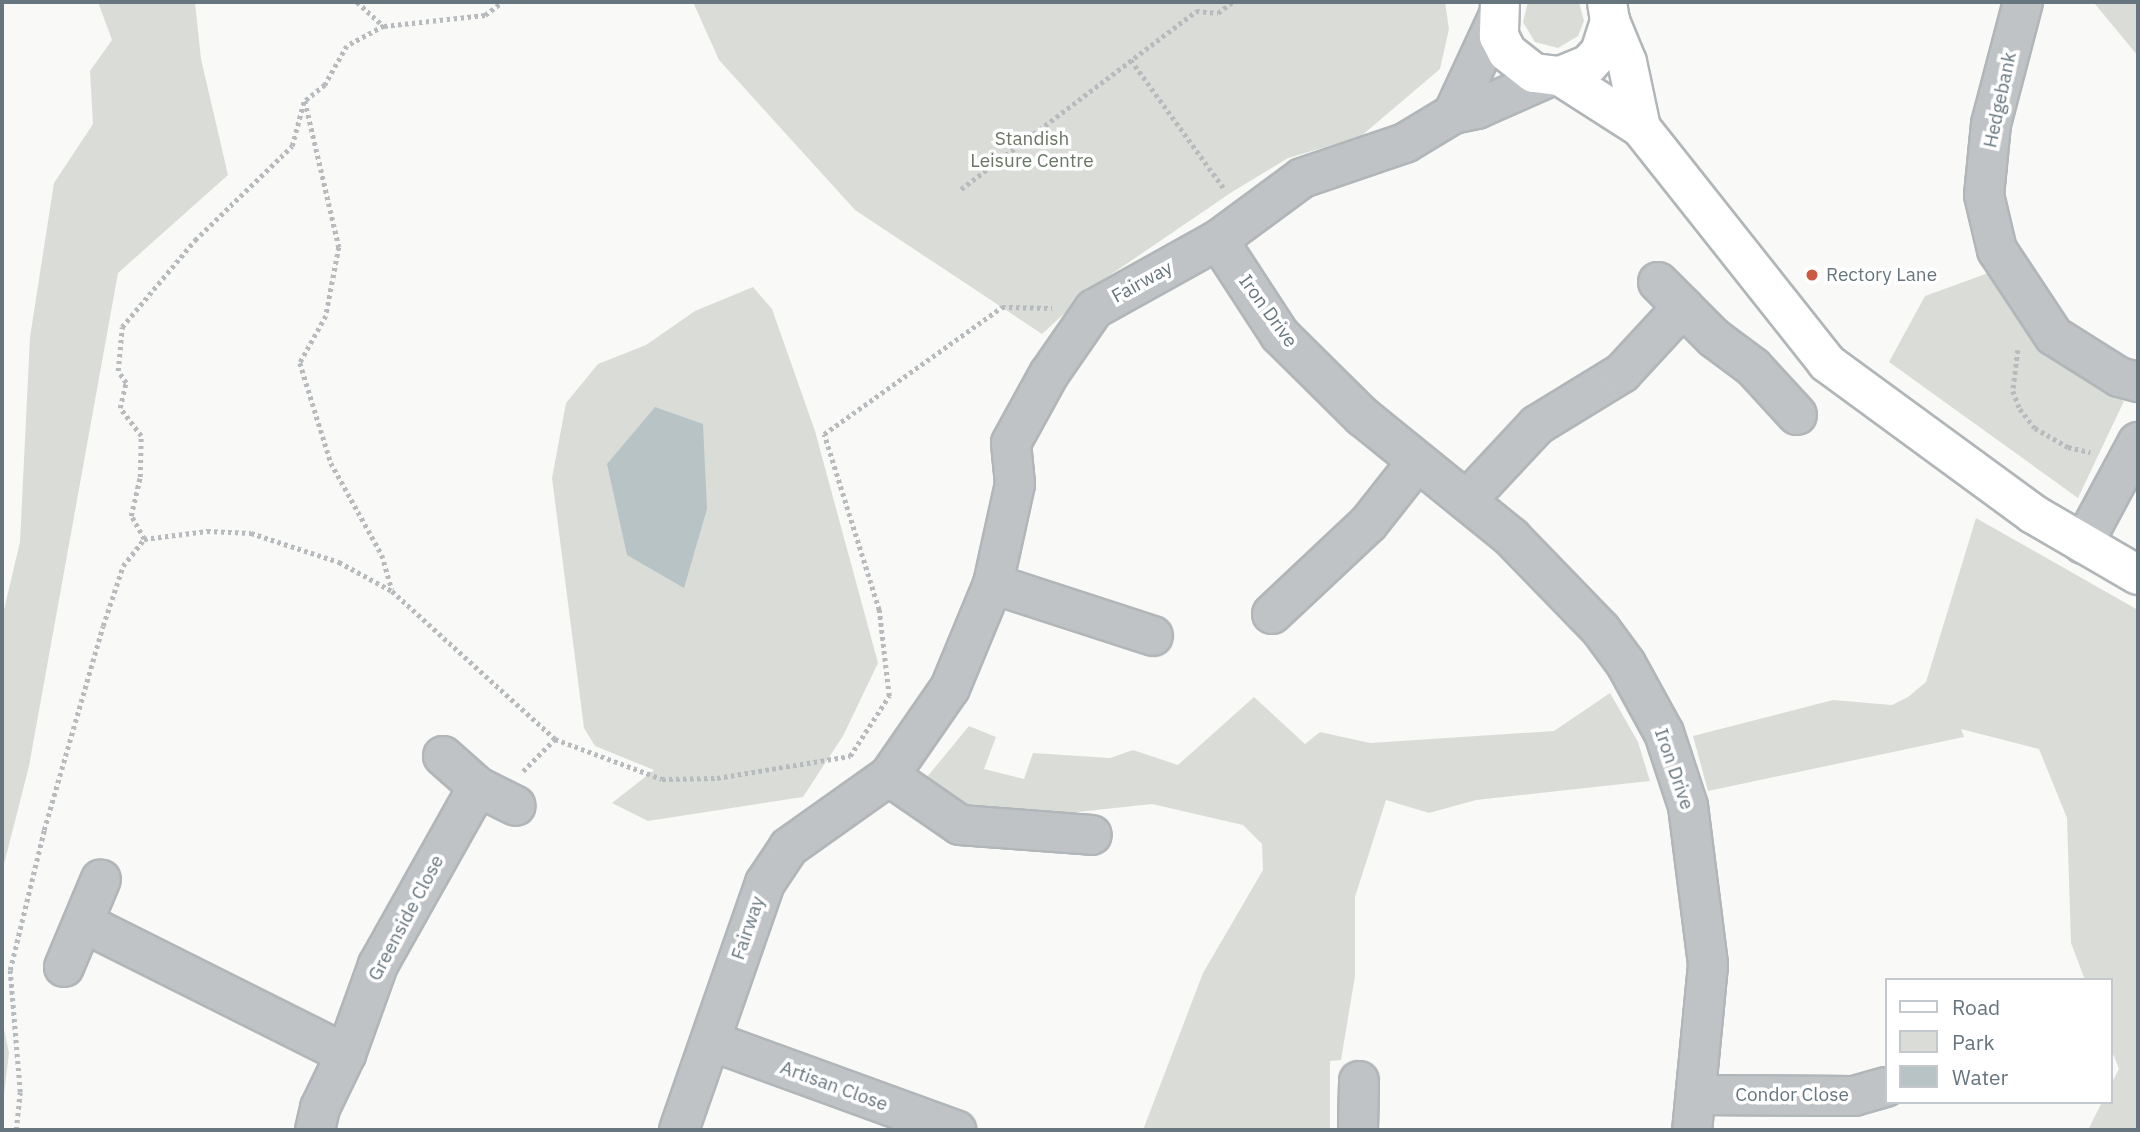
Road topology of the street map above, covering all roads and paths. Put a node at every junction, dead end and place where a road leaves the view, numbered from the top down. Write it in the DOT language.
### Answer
graph roads {
  1 [pos="357,2"];
  2 [pos="502,2"];
  3 [pos="1232,2"];
  4 [pos="2023,2"];
  5 [pos="1608,7"];
  6 [pos="1498,8"];
  7 [pos="384,26"];
  8 [pos="1131,60"];
  9 [pos="1555,76"];
  10 [pos="305,101"];
  11 [pos="1453,114"];
  12 [pos="1641,128"];
  13 [pos="961,189"];
  14 [pos="1232,229"];
  15 [pos="1094,309"];
  16 [pos="2038,313"];
  17 [pos="2138,382"];
  18 [pos="1797,415"];
  19 [pos="2133,451"];
  20 [pos="1417,462"];
  21 [pos="1467,500"];
  22 [pos="144,539"];
  23 [pos="2083,544"];
  24 [pos="2138,575"];
  25 [pos="993,584"];
  26 [pos="392,591"];
  27 [pos="1272,614"];
  28 [pos="1153,636"];
  29 [pos="443,756"];
  30 [pos="889,776"];
  31 [pos="478,787"];
  32 [pos="516,806"];
  33 [pos="1092,835"];
  34 [pos="101,879"];
  35 [pos="86,924"];
  36 [pos="64,967"];
  37 [pos="711,1041"];
  38 [pos="346,1054"];
  39 [pos="1359,1082"];
  40 [pos="1884,1088"];
  41 [pos="1694,1113"];
  42 [pos="16,1130"];
  43 [pos="315,1130"];
  44 [pos="679,1130"];
  45 [pos="956,1130"];
  46 [pos="1359,1130"];
  1 -- 7 [label="path"];
  2 -- 7 [label="path"];
  3 -- 8 [label="path"];
  4 -- 16 [label="street, Hedgebank"];
  5 -- 9 [label="main road"];
  5 -- 12 [label="main road"];
  6 -- 9 [label="main road"];
  6 -- 11 [label="street"];
  7 -- 10 [label="path"];
  8 -- 13 [label="path"];
  8 -- 14 [label="path"];
  9 -- 11 [label="street, Fairway"];
  9 -- 12 [label="main road"];
  10 -- 22 [label="path"];
  10 -- 26 [label="path"];
  11 -- 14 [label="street, Fairway"];
  12 -- 23 [label="main road"];
  14 -- 15 [label="street, Fairway"];
  14 -- 20 [label="street, Iron Drive"];
  15 -- 25 [label="street, Fairway"];
  15 -- 26 [label="path"];
  16 -- 17 [label="street, Hedgebank"];
  16 -- 19 [label="path"];
  18 -- 21 [label="street"];
  19 -- 23 [label="street"];
  20 -- 21 [label="street, Iron Drive"];
  20 -- 27 [label="street"];
  21 -- 41 [label="street, Iron Drive"];
  22 -- 26 [label="path"];
  22 -- 42 [label="path"];
  23 -- 24 [label="main road"];
  25 -- 28 [label="street"];
  25 -- 30 [label="street, Fairway"];
  29 -- 31 [label="street"];
  30 -- 33 [label="street"];
  30 -- 37 [label="street, Fairway"];
  31 -- 32 [label="street"];
  31 -- 38 [label="street, Greenside Close"];
  34 -- 35 [label="street"];
  35 -- 36 [label="street"];
  35 -- 38 [label="street"];
  37 -- 44 [label="street, Fairway"];
  37 -- 45 [label="street, Artisan Close"];
  38 -- 43 [label="street, Greenside Close"];
  39 -- 46 [label="street"];
  40 -- 41 [label="street, Condor Close"];
}
